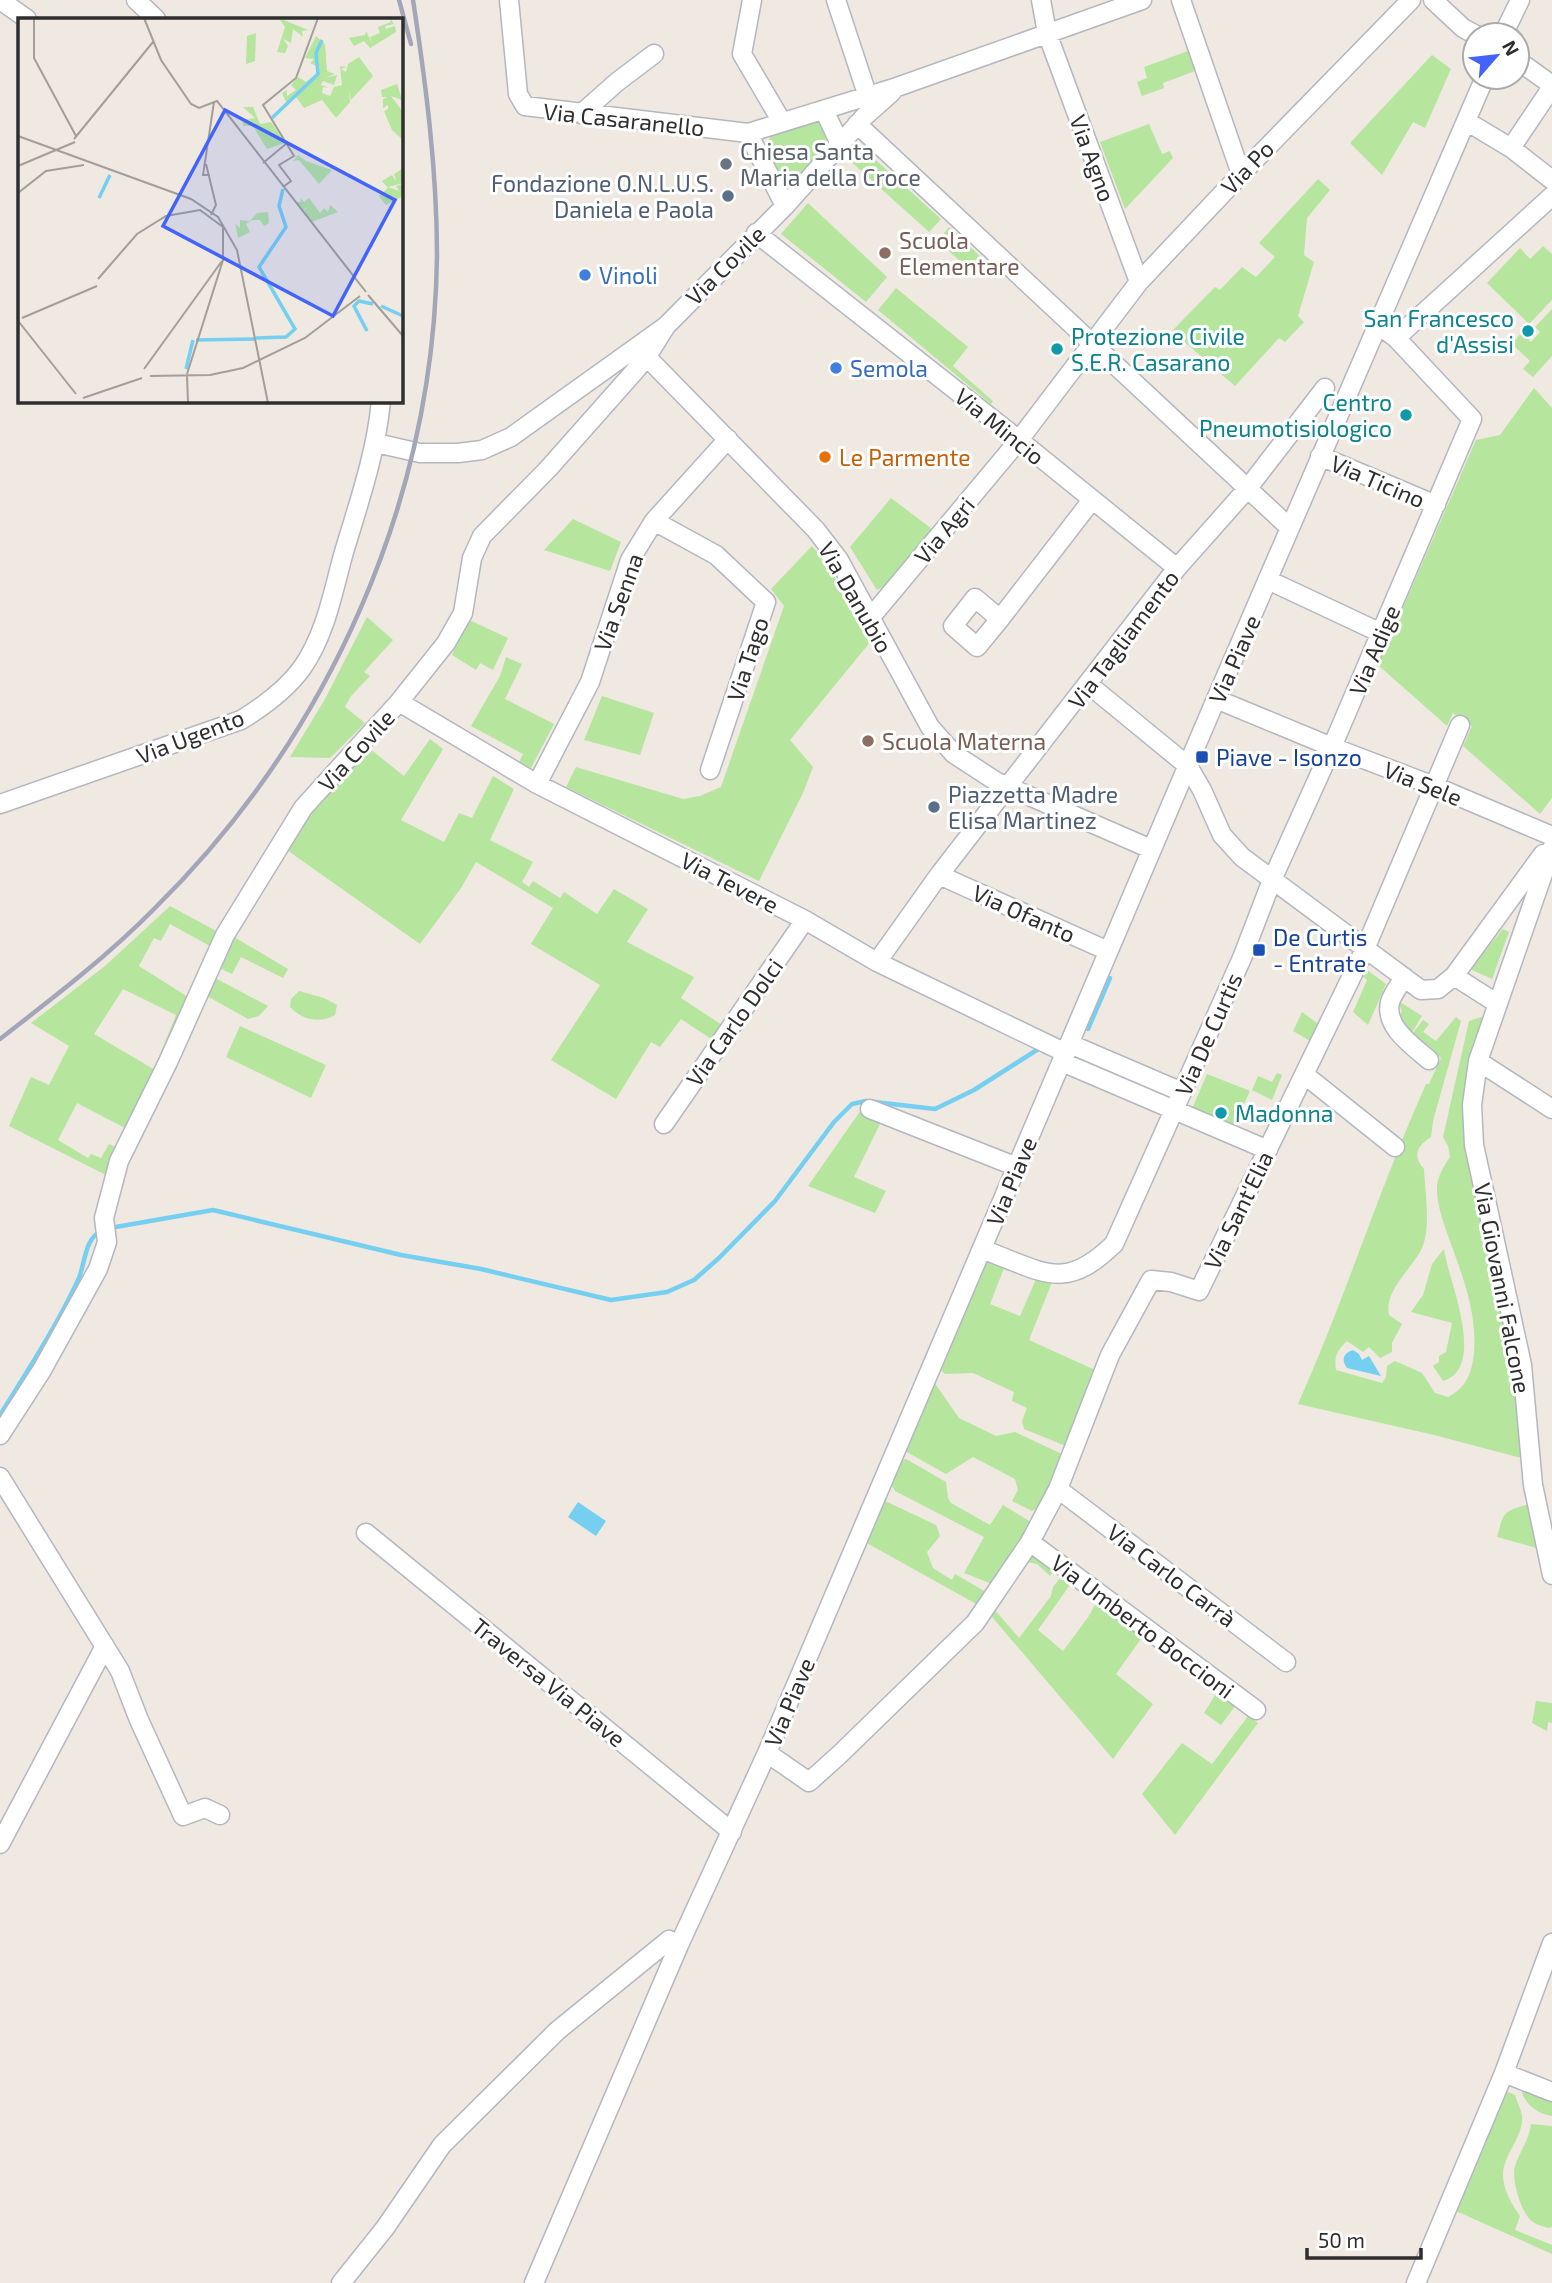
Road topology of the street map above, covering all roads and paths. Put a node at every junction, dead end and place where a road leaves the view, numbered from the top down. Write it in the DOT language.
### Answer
graph roads {
  1 [pos="0,0"];
  2 [pos="136,0"];
  3 [pos="509,0"];
  4 [pos="752,0"];
  5 [pos="836,0"];
  6 [pos="1041,0"];
  7 [pos="1142,0"];
  8 [pos="1181,0"];
  9 [pos="1410,0"];
  10 [pos="1433,0"];
  11 [pos="1520,0"];
  12 [pos="26,18"];
  13 [pos="155,18"];
  14 [pos="1510,21"];
  15 [pos="1461,26"];
  16 [pos="1047,33"];
  17 [pos="654,54"];
  18 [pos="1531,70"];
  19 [pos="1552,86"];
  20 [pos="897,87"];
  21 [pos="1479,91"];
  22 [pos="868,97"];
  23 [pos="824,110"];
  24 [pos="581,114"];
  25 [pos="1466,121"];
  26 [pos="782,122"];
  27 [pos="857,124"];
  28 [pos="748,133"];
  29 [pos="840,144"];
  30 [pos="1511,148"];
  31 [pos="1241,174"];
  32 [pos="1552,180"];
  33 [pos="1552,196"];
  34 [pos="785,206"];
  35 [pos="757,233"];
  36 [pos="1139,282"];
  37 [pos="1378,326"];
  38 [pos="1396,338"];
  39 [pos="1092,342"];
  40 [pos="641,353"];
  41 [pos="1325,388"];
  42 [pos="382,402"];
  43 [pos="729,439"];
  44 [pos="1019,440"];
  45 [pos="376,443"];
  46 [pos="1320,457"];
  47 [pos="1248,488"];
  48 [pos="1092,500"];
  49 [pos="1436,505"];
  50 [pos="654,521"];
  51 [pos="1290,528"];
  52 [pos="1177,568"];
  53 [pos="1268,580"];
  54 [pos="871,617"];
  55 [pos="1000,619"];
  56 [pos="1381,633"];
  57 [pos="1088,684"];
  58 [pos="1216,699"];
  59 [pos="399,702"];
  60 [pos="1460,725"];
  61 [pos="1332,747"];
  62 [pos="1188,766"];
  63 [pos="710,770"];
  64 [pos="537,784"];
  65 [pos="1434,786"];
  66 [pos="1009,787"];
  67 [pos="0,804"];
  68 [pos="1552,836"];
  69 [pos="1552,845"];
  70 [pos="1152,849"];
  71 [pos="939,875"];
  72 [pos="1272,880"];
  73 [pos="805,920"];
  74 [pos="1365,949"];
  75 [pos="1108,951"];
  76 [pos="877,962"];
  77 [pos="1454,976"];
  78 [pos="1404,977"];
  79 [pos="1498,1004"];
  80 [pos="1066,1053"];
  81 [pos="1429,1060"];
  82 [pos="1478,1060"];
  83 [pos="1305,1075"];
  84 [pos="1182,1093"];
  85 [pos="870,1109"];
  86 [pos="1552,1109"];
  87 [pos="1174,1110"];
  88 [pos="664,1124"];
  89 [pos="1395,1147"];
  90 [pos="1268,1150"];
  91 [pos="1017,1167"];
  92 [pos="992,1253"];
  93 [pos="0,1435"];
  94 [pos="0,1477"];
  95 [pos="1058,1489"];
  96 [pos="366,1532"];
  97 [pos="1030,1542"];
  98 [pos="1552,1574"];
  99 [pos="105,1646"];
  100 [pos="1286,1662"];
  101 [pos="1256,1710"];
  102 [pos="767,1753"];
  103 [pos="220,1815"];
  104 [pos="732,1832"];
  105 [pos="0,1844"];
  106 [pos="1552,1942"];
  107 [pos="679,1945"];
  108 [pos="1504,2073"];
  109 [pos="1552,2092"];
  110 [pos="341,2283"];
  111 [pos="534,2283"];
  112 [pos="1416,2283"];
  1 -- 12 [label="street"];
  2 -- 13 [label="street"];
  3 -- 24 [label="street, Via Casaranello"];
  4 -- 26 [label="street"];
  5 -- 22 [label="street"];
  6 -- 16 [label="street, Via Agno"];
  7 -- 16 [label="street"];
  8 -- 31 [label="street"];
  9 -- 31 [label="street, Via Po"];
  10 -- 15 [label="street"];
  11 -- 14 [label="street"];
  16 -- 20 [label="street"];
  16 -- 36 [label="street, Via Agno"];
  17 -- 24 [label="street"];
  18 -- 19 [label="street"];
  19 -- 30 [label="street"];
  20 -- 22 [label="street"];
  20 -- 27 [label="street, Via Covile"];
  21 -- 25 [label="street, Via Piave"];
  22 -- 23 [label="street"];
  23 -- 26 [label="street"];
  23 -- 29 [label="street"];
  24 -- 28 [label="street, Via Casaranello"];
  25 -- 30 [label="street"];
  25 -- 37 [label="street, Via Piave"];
  26 -- 28 [label="street"];
  27 -- 29 [label="street, Via Covile"];
  27 -- 39 [label="street"];
  28 -- 34 [label="street"];
  29 -- 34 [label="street, Via Covile"];
  30 -- 32 [label="street"];
  31 -- 36 [label="street, Via Po"];
  33 -- 38 [label="street"];
  34 -- 35 [label="street, Via Covile"];
  35 -- 40 [label="street, Via Covile"];
  35 -- 44 [label="street, Via Mincio"];
  36 -- 39 [label="street, Via Po"];
  37 -- 38 [label="street"];
  37 -- 46 [label="street, Via Piave"];
  38 -- 49 [label="street, Via Adige"];
  39 -- 44 [label="street, Via Agri"];
  39 -- 47 [label="street"];
  40 -- 43 [label="street, Via Danubio"];
  40 -- 45 [label="street"];
  40 -- 59 [label="street, Via Covile"];
  41 -- 47 [label="street, Via Tagliamento"];
  42 -- 45 [label="street, Via Ugento"];
  43 -- 50 [label="street, Via Senna"];
  43 -- 54 [label="street, Via Danubio"];
  44 -- 48 [label="street, Via Mincio"];
  44 -- 54 [label="street, Via Agri"];
  45 -- 67 [label="street, Via Ugento"];
  46 -- 49 [label="street, Via Ticino"];
  46 -- 51 [label="street, Via Piave"];
  47 -- 51 [label="street"];
  47 -- 52 [label="street, Via Tagliamento"];
  48 -- 52 [label="street, Via Mincio"];
  48 -- 55 [label="street"];
  49 -- 56 [label="street, Via Adige"];
  50 -- 63 [label="street, Via Tago"];
  50 -- 64 [label="street, Via Senna"];
  51 -- 53 [label="street, Via Piave"];
  52 -- 57 [label="street, Via Tagliamento"];
  53 -- 56 [label="street"];
  53 -- 58 [label="street, Via Piave"];
  54 -- 66 [label="street, Via Danubio"];
  56 -- 61 [label="street, Via Adige"];
  57 -- 62 [label="street"];
  57 -- 66 [label="street, Via Tagliamento"];
  58 -- 61 [label="street, Via Sele"];
  58 -- 62 [label="street, Via Piave"];
  59 -- 64 [label="street, Via Tevere"];
  59 -- 93 [label="street, Via Covile"];
  60 -- 65 [label="street, Via Sant'Elia"];
  61 -- 65 [label="street, Via Sele"];
  61 -- 72 [label="street, Via Adige"];
  62 -- 70 [label="street, Via Piave"];
  62 -- 72 [label="street"];
  64 -- 73 [label="street, Via Tevere"];
  65 -- 68 [label="street, Via Sele"];
  65 -- 74 [label="street, Via Sant'Elia"];
  66 -- 70 [label="street, Via Danubio"];
  66 -- 71 [label="street, Via Tagliamento"];
  69 -- 77 [label="street"];
  69 -- 79 [label="street, Via Giovanni Falcone"];
  70 -- 75 [label="street, Via Piave"];
  71 -- 75 [label="street, Via Ofanto"];
  71 -- 76 [label="street, Via Tagliamento"];
  72 -- 74 [label="street"];
  72 -- 84 [label="street, Via De Curtis"];
  73 -- 76 [label="street, Via Tevere"];
  73 -- 88 [label="street, Via Carlo Dolci"];
  74 -- 78 [label="street"];
  74 -- 83 [label="street, Via Sant'Elia"];
  75 -- 80 [label="street, Via Piave"];
  76 -- 80 [label="street, Via Tevere"];
  77 -- 78 [label="street"];
  77 -- 79 [label="street"];
  78 -- 81 [label="street"];
  79 -- 82 [label="street, Via Giovanni Falcone"];
  80 -- 84 [label="street"];
  80 -- 87 [label="street"];
  80 -- 91 [label="street, Via Piave"];
  82 -- 86 [label="street"];
  82 -- 98 [label="street, Via Giovanni Falcone"];
  83 -- 89 [label="street"];
  83 -- 90 [label="street, Via Sant'Elia"];
  84 -- 87 [label="street, Via De Curtis"];
  85 -- 91 [label="street"];
  87 -- 90 [label="street"];
  87 -- 92 [label="street, Via De Curtis"];
  90 -- 95 [label="street, Via Sant'Elia"];
  91 -- 102 [label="street, Via Piave"];
  94 -- 99 [label="street"];
  95 -- 97 [label="street"];
  95 -- 100 [label="street, Via Carlo Carrà"];
  96 -- 104 [label="street, Traversa Via Piave"];
  97 -- 101 [label="street, Via Umberto Boccioni"];
  97 -- 102 [label="street"];
  99 -- 103 [label="street"];
  99 -- 105 [label="street"];
  102 -- 104 [label="street, Via Piave"];
  104 -- 107 [label="street, Via Piave"];
  106 -- 108 [label="street"];
  107 -- 110 [label="street"];
  107 -- 111 [label="street, Via Piave"];
  108 -- 109 [label="street"];
  108 -- 112 [label="street"];
}
